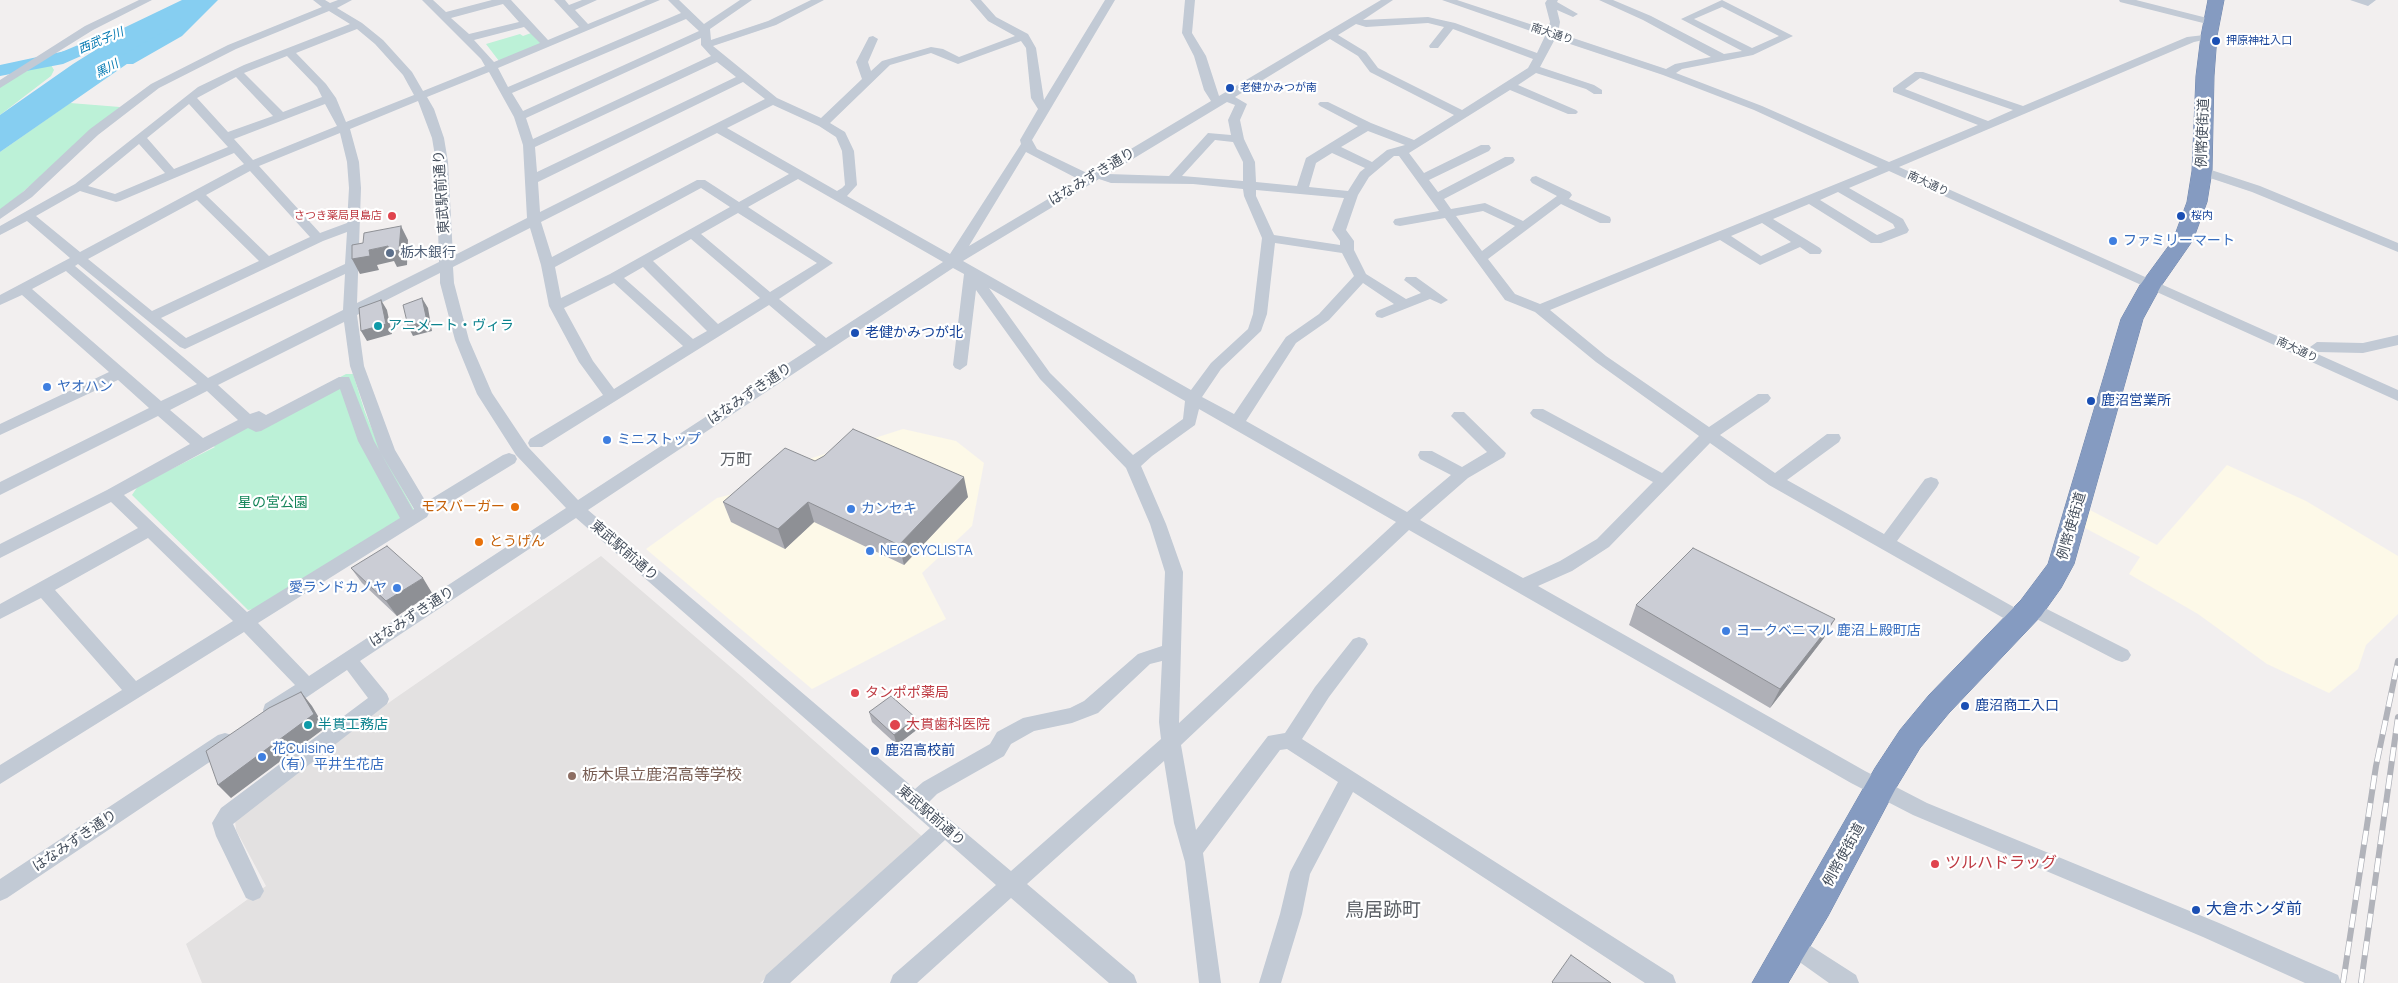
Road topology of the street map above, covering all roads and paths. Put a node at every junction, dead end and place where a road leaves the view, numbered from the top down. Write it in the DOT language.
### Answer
graph roads {
  1 [pos="147,0"];
  2 [pos="347,0"];
  3 [pos="427,0"];
  4 [pos="504,0"];
  5 [pos="558,0"];
  6 [pos="592,0"];
  7 [pos="655,0"];
  8 [pos="673,0"];
  9 [pos="722,0"];
  10 [pos="747,0"];
  11 [pos="819,0"];
  12 [pos="975,0"];
  13 [pos="1110,0"];
  14 [pos="1190,0"];
  15 [pos="1368,0"];
  16 [pos="1388,0"];
  17 [pos="1447,0"];
  18 [pos="1536,0"];
  19 [pos="1604,0"];
  20 [pos="2124,0"];
  21 [pos="2216,0"];
  22 [pos="2355,0"];
  23 [pos="2371,0"];
  24 [pos="1551,3"];
  25 [pos="325,4"];
  26 [pos="568,9"];
  27 [pos="1367,13"];
  28 [pos="688,14"];
  29 [pos="726,14"];
  30 [pos="1573,14"];
  31 [pos="445,16"];
  32 [pos="1354,20"];
  33 [pos="526,23"];
  34 [pos="358,25"];
  35 [pos="1452,25"];
  36 [pos="586,28"];
  37 [pos="2210,29"];
  38 [pos="705,31"];
  39 [pos="1552,34"];
  40 [pos="1330,35"];
  41 [pos="1024,36"];
  42 [pos="468,38"];
  43 [pos="874,39"];
  44 [pos="547,45"];
  45 [pos="706,46"];
  46 [pos="1434,46"];
  47 [pos="289,52"];
  48 [pos="1752,52"];
  49 [pos="718,57"];
  50 [pos="1541,58"];
  51 [pos="1722,58"];
  52 [pos="493,68"];
  53 [pos="1534,69"];
  54 [pos="237,72"];
  55 [pos="1667,73"];
  56 [pos="745,77"];
  57 [pos="868,79"];
  58 [pos="0,85"];
  59 [pos="1509,85"];
  60 [pos="505,92"];
  61 [pos="1598,92"];
  62 [pos="421,96"];
  63 [pos="190,98"];
  64 [pos="330,98"];
  65 [pos="1221,99"];
  66 [pos="774,100"];
  67 [pos="1324,104"];
  68 [pos="1044,110"];
  69 [pos="2024,110"];
  70 [pos="1572,112"];
  71 [pos="1463,115"];
  72 [pos="280,116"];
  73 [pos="520,117"];
  74 [pos="823,122"];
  75 [pos="1990,125"];
  76 [pos="344,126"];
  77 [pos="1367,126"];
  78 [pos="718,128"];
  79 [pos="227,137"];
  80 [pos="140,138"];
  81 [pos="1238,139"];
  82 [pos="529,145"];
  83 [pos="1027,145"];
  84 [pos="1415,145"];
  85 [pos="236,148"];
  86 [pos="1332,148"];
  87 [pos="1484,148"];
  88 [pos="1402,152"];
  89 [pos="1510,160"];
  90 [pos="252,166"];
  91 [pos="1373,167"];
  92 [pos="1890,167"];
  93 [pos="2202,171"];
  94 [pos="172,174"];
  95 [pos="797,174"];
  96 [pos="1093,176"];
  97 [pos="1174,179"];
  98 [pos="1422,179"];
  99 [pos="531,180"];
  100 [pos="1536,180"];
  101 [pos="1249,185"];
  102 [pos="79,187"];
  103 [pos="1839,187"];
  104 [pos="1302,190"];
  105 [pos="198,194"];
  106 [pos="1352,195"];
  107 [pos="837,196"];
  108 [pos="1436,198"];
  109 [pos="1560,199"];
  110 [pos="1810,199"];
  111 [pos="738,206"];
  112 [pos="1448,214"];
  113 [pos="0,215"];
  114 [pos="28,216"];
  115 [pos="1763,218"];
  116 [pos="534,220"];
  117 [pos="1605,220"];
  118 [pos="1400,222"];
  119 [pos="1518,223"];
  120 [pos="353,225"];
  121 [pos="0,231"];
  122 [pos="692,232"];
  123 [pos="1721,236"];
  124 [pos="318,238"];
  125 [pos="1269,238"];
  126 [pos="1801,242"];
  127 [pos="2398,248"];
  128 [pos="1347,250"];
  129 [pos="1815,251"];
  130 [pos="1481,258"];
  131 [pos="644,260"];
  132 [pos="268,262"];
  133 [pos="952,262"];
  134 [pos="75,263"];
  135 [pos="446,264"];
  136 [pos="548,265"];
  137 [pos="350,267"];
  138 [pos="970,272"];
  139 [pos="615,277"];
  140 [pos="1361,278"];
  141 [pos="1411,280"];
  142 [pos="2151,285"];
  143 [pos="24,288"];
  144 [pos="770,300"];
  145 [pos="0,301"];
  146 [pos="1405,305"];
  147 [pos="556,306"];
  148 [pos="1540,309"];
  149 [pos="350,313"];
  150 [pos="1382,314"];
  151 [pos="2219,315"];
  152 [pos="151,317"];
  153 [pos="717,332"];
  154 [pos="2398,340"];
  155 [pos="825,344"];
  156 [pos="693,347"];
  157 [pos="2317,347"];
  158 [pos="960,365"];
  159 [pos="357,366"];
  160 [pos="120,373"];
  161 [pos="2398,385"];
  162 [pos="613,396"];
  163 [pos="2398,396"];
  164 [pos="1763,398"];
  165 [pos="1194,399"];
  166 [pos="2398,407"];
  167 [pos="159,408"];
  168 [pos="1538,413"];
  169 [pos="1459,416"];
  170 [pos="1237,424"];
  171 [pos="0,430"];
  172 [pos="1709,435"];
  173 [pos="1833,438"];
  174 [pos="536,443"];
  175 [pos="201,445"];
  176 [pos="1426,455"];
  177 [pos="509,459"];
  178 [pos="1133,465"];
  179 [pos="1462,474"];
  180 [pos="1775,480"];
  181 [pos="1664,481"];
  182 [pos="1931,483"];
  183 [pos="0,489"];
  184 [pos="112,494"];
  185 [pos="432,506"];
  186 [pos="576,510"];
  187 [pos="406,515"];
  188 [pos="1408,521"];
  189 [pos="151,529"];
  190 [pos="1886,543"];
  191 [pos="0,552"];
  192 [pos="1522,586"];
  193 [pos="43,588"];
  194 [pos="0,612"];
  195 [pos="2026,614"];
  196 [pos="247,623"];
  197 [pos="1359,644"];
  198 [pos="1172,650"];
  199 [pos="2122,655"];
  200 [pos="348,659"];
  201 [pos="307,686"];
  202 [pos="135,692"];
  203 [pos="258,719"];
  204 [pos="241,730"];
  205 [pos="1172,741"];
  206 [pos="1290,741"];
  207 [pos="0,775"];
  208 [pos="1350,779"];
  209 [pos="1880,788"];
  210 [pos="915,802"];
  211 [pos="945,827"];
  212 [pos="1192,852"];
  213 [pos="1012,885"];
  214 [pos="0,891"];
  215 [pos="253,891"];
  216 [pos="1792,944"];
  217 [pos="774,983"];
  218 [pos="901,983"];
  219 [pos="1126,983"];
  220 [pos="1210,983"];
  221 [pos="1270,983"];
  222 [pos="1665,983"];
  223 [pos="1769,983"];
  224 [pos="1848,983"];
  225 [pos="2330,983"];
  1 -- 58 [label="street"];
  2 -- 25 [label="street"];
  3 -- 31 [label="street"];
  4 -- 31 [label="street"];
  4 -- 33 [label="street"];
  5 -- 26 [label="street"];
  6 -- 26 [label="street"];
  7 -- 36 [label="street"];
  8 -- 28 [label="street"];
  9 -- 29 [label="street"];
  10 -- 29 [label="street"];
  11 -- 45 [label="street"];
  12 -- 41 [label="street"];
  13 -- 68 [label="street"];
  14 -- 65 [label="street"];
  15 -- 27 [label="street"];
  16 -- 27 [label="street, はなみずき通り"];
  17 -- 39 [label="street, 南大通り"];
  18 -- 24 [label="street"];
  19 -- 51 [label="street"];
  20 -- 37 [label="street"];
  21 -- 37 [label="highway, 例幣使街道"];
  22 -- 23 [label="street"];
  24 -- 30 [label="street"];
  24 -- 39 [label="street"];
  25 -- 34 [label="street, 東武駅前通り"];
  25 -- 113 [label="street"];
  26 -- 36 [label="street"];
  27 -- 32 [label="street, はなみずき通り"];
  28 -- 38 [label="street"];
  28 -- 60 [label="street"];
  29 -- 38 [label="street"];
  31 -- 42 [label="street"];
  32 -- 35 [label="street"];
  32 -- 40 [label="street, はなみずき通り"];
  33 -- 42 [label="street"];
  33 -- 44 [label="street"];
  34 -- 47 [label="street"];
  34 -- 62 [label="street, 東武駅前通り"];
  35 -- 46 [label="street"];
  35 -- 50 [label="street"];
  36 -- 44 [label="street"];
  37 -- 69 [label="street"];
  37 -- 93 [label="highway, 例幣使街道"];
  38 -- 45 [label="street"];
  38 -- 73 [label="street"];
  39 -- 50 [label="street"];
  39 -- 55 [label="street, 南大通り"];
  40 -- 65 [label="street, はなみずき通り"];
  40 -- 71 [label="street"];
  41 -- 57 [label="street"];
  41 -- 68 [label="street"];
  42 -- 52 [label="street"];
  43 -- 57 [label="street"];
  44 -- 52 [label="street"];
  45 -- 49 [label="street"];
  47 -- 54 [label="street"];
  47 -- 64 [label="street"];
  48 -- 48 [label="street"];
  48 -- 51 [label="street"];
  49 -- 56 [label="street"];
  49 -- 82 [label="street"];
  50 -- 53 [label="street"];
  51 -- 55 [label="street"];
  52 -- 60 [label="street"];
  52 -- 62 [label="street"];
  53 -- 59 [label="street"];
  53 -- 61 [label="street"];
  54 -- 63 [label="street"];
  54 -- 72 [label="street"];
  55 -- 92 [label="street, 南大通り"];
  56 -- 66 [label="street"];
  56 -- 99 [label="street"];
  57 -- 74 [label="street"];
  59 -- 70 [label="street"];
  59 -- 71 [label="street"];
  60 -- 73 [label="street"];
  62 -- 76 [label="street"];
  62 -- 135 [label="street, 東武駅前通り"];
  63 -- 79 [label="street"];
  63 -- 80 [label="street"];
  64 -- 72 [label="street"];
  64 -- 76 [label="street"];
  65 -- 81 [label="street"];
  65 -- 96 [label="street, はなみずき通り"];
  66 -- 74 [label="street"];
  66 -- 78 [label="street"];
  67 -- 77 [label="street"];
  68 -- 83 [label="street"];
  69 -- 75 [label="street"];
  69 -- 75 [label="street"];
  71 -- 84 [label="street"];
  72 -- 79 [label="street"];
  73 -- 82 [label="street"];
  74 -- 107 [label="street"];
  75 -- 92 [label="street"];
  76 -- 90 [label="street"];
  76 -- 120 [label="street"];
  77 -- 84 [label="street"];
  77 -- 86 [label="street"];
  78 -- 95 [label="street"];
  78 -- 116 [label="street"];
  79 -- 85 [label="street"];
  80 -- 94 [label="street"];
  80 -- 102 [label="street"];
  81 -- 97 [label="street"];
  81 -- 101 [label="street"];
  82 -- 99 [label="street"];
  83 -- 96 [label="street"];
  83 -- 133 [label="street"];
  84 -- 88 [label="street"];
  85 -- 90 [label="street"];
  85 -- 94 [label="street"];
  86 -- 91 [label="street"];
  86 -- 104 [label="street"];
  87 -- 98 [label="street"];
  88 -- 91 [label="street"];
  88 -- 98 [label="street"];
  89 -- 108 [label="street"];
  90 -- 105 [label="street"];
  90 -- 124 [label="street"];
  91 -- 106 [label="street"];
  92 -- 103 [label="street"];
  92 -- 142 [label="street, 南大通り"];
  93 -- 127 [label="street"];
  93 -- 142 [label="highway, 例幣使街道"];
  94 -- 102 [label="street"];
  95 -- 107 [label="street"];
  95 -- 111 [label="street"];
  96 -- 97 [label="street"];
  96 -- 133 [label="street, はなみずき通り"];
  97 -- 101 [label="street"];
  98 -- 108 [label="street"];
  99 -- 116 [label="street"];
  100 -- 109 [label="street"];
  101 -- 104 [label="street"];
  101 -- 125 [label="street"];
  102 -- 114 [label="street"];
  103 -- 110 [label="street"];
  103 -- 110 [label="street"];
  104 -- 106 [label="street"];
  105 -- 132 [label="street"];
  105 -- 134 [label="street"];
  106 -- 128 [label="street"];
  107 -- 133 [label="street"];
  108 -- 112 [label="street"];
  109 -- 117 [label="street"];
  109 -- 130 [label="street"];
  110 -- 115 [label="street"];
  111 -- 122 [label="street"];
  111 -- 136 [label="street"];
  111 -- 144 [label="street"];
  112 -- 118 [label="street"];
  112 -- 119 [label="street"];
  112 -- 130 [label="street"];
  114 -- 121 [label="street"];
  114 -- 134 [label="street"];
  115 -- 123 [label="street"];
  115 -- 126 [label="street"];
  116 -- 135 [label="street"];
  116 -- 136 [label="street"];
  120 -- 124 [label="street"];
  120 -- 137 [label="street"];
  122 -- 131 [label="street"];
  122 -- 144 [label="street"];
  123 -- 126 [label="street"];
  123 -- 148 [label="street"];
  124 -- 132 [label="street"];
  125 -- 128 [label="street"];
  125 -- 165 [label="street"];
  126 -- 129 [label="street"];
  128 -- 140 [label="street"];
  130 -- 148 [label="street"];
  131 -- 139 [label="street"];
  131 -- 153 [label="street"];
  132 -- 152 [label="street"];
  133 -- 138 [label="street"];
  133 -- 155 [label="street, はなみずき通り"];
  134 -- 143 [label="street"];
  134 -- 152 [label="street"];
  134 -- 187 [label="street"];
  135 -- 149 [label="street"];
  135 -- 186 [label="street, 東武駅前通り"];
  136 -- 147 [label="street"];
  137 -- 149 [label="street"];
  137 -- 152 [label="street"];
  138 -- 158 [label="street"];
  138 -- 165 [label="street"];
  138 -- 178 [label="street"];
  139 -- 147 [label="street"];
  139 -- 156 [label="street"];
  140 -- 146 [label="street"];
  140 -- 170 [label="street"];
  141 -- 146 [label="street"];
  142 -- 151 [label="street, 南大通り"];
  142 -- 195 [label="highway, 例幣使街道"];
  143 -- 145 [label="street"];
  143 -- 160 [label="street"];
  144 -- 153 [label="street"];
  144 -- 155 [label="street"];
  146 -- 150 [label="street"];
  147 -- 162 [label="street"];
  148 -- 172 [label="street"];
  149 -- 159 [label="street"];
  149 -- 167 [label="street"];
  151 -- 157 [label="street"];
  151 -- 163 [label="street, 南大通り"];
  151 -- 166 [label="street"];
  153 -- 156 [label="street"];
  154 -- 157 [label="street"];
  155 -- 186 [label="street, はなみずき通り"];
  156 -- 162 [label="street"];
  157 -- 161 [label="street"];
  159 -- 175 [label="street"];
  159 -- 196 [label="street"];
  160 -- 167 [label="street"];
  160 -- 171 [label="street"];
  162 -- 174 [label="street"];
  164 -- 172 [label="street"];
  165 -- 170 [label="street"];
  165 -- 178 [label="street"];
  167 -- 175 [label="street"];
  167 -- 183 [label="street"];
  168 -- 181 [label="street"];
  169 -- 179 [label="street"];
  170 -- 188 [label="street"];
  172 -- 180 [label="street"];
  172 -- 181 [label="street"];
  173 -- 180 [label="street"];
  175 -- 184 [label="street"];
  176 -- 179 [label="street"];
  177 -- 185 [label="street"];
  178 -- 198 [label="street"];
  179 -- 188 [label="street"];
  180 -- 190 [label="street"];
  181 -- 192 [label="street"];
  182 -- 190 [label="street"];
  184 -- 189 [label="street"];
  184 -- 191 [label="street"];
  186 -- 200 [label="street, はなみずき通り"];
  186 -- 210 [label="street, 東武駅前通り"];
  188 -- 192 [label="street"];
  188 -- 205 [label="street"];
  189 -- 193 [label="street"];
  189 -- 196 [label="street"];
  190 -- 195 [label="street"];
  192 -- 209 [label="street"];
  193 -- 194 [label="street"];
  193 -- 202 [label="street"];
  195 -- 199 [label="street"];
  195 -- 209 [label="highway, 例幣使街道"];
  196 -- 201 [label="street"];
  196 -- 202 [label="street"];
  197 -- 206 [label="street"];
  198 -- 205 [label="street"];
  198 -- 210 [label="street"];
  200 -- 201 [label="street, はなみずき通り"];
  200 -- 215 [label="street"];
  201 -- 203 [label="street, はなみずき通り"];
  202 -- 207 [label="street"];
  204 -- 214 [label="street, はなみずき通り"];
  205 -- 212 [label="street"];
  205 -- 213 [label="street"];
  206 -- 208 [label="street"];
  206 -- 212 [label="street"];
  208 -- 221 [label="street"];
  208 -- 222 [label="street"];
  209 -- 216 [label="highway, 例幣使街道"];
  209 -- 225 [label="street"];
  210 -- 211 [label="street, 東武駅前通り"];
  211 -- 213 [label="street, 東武駅前通り"];
  211 -- 217 [label="street"];
  212 -- 220 [label="street"];
  213 -- 218 [label="street"];
  213 -- 219 [label="street, 東武駅前通り"];
  216 -- 223 [label="highway, 例幣使街道"];
  216 -- 224 [label="street"];
}
